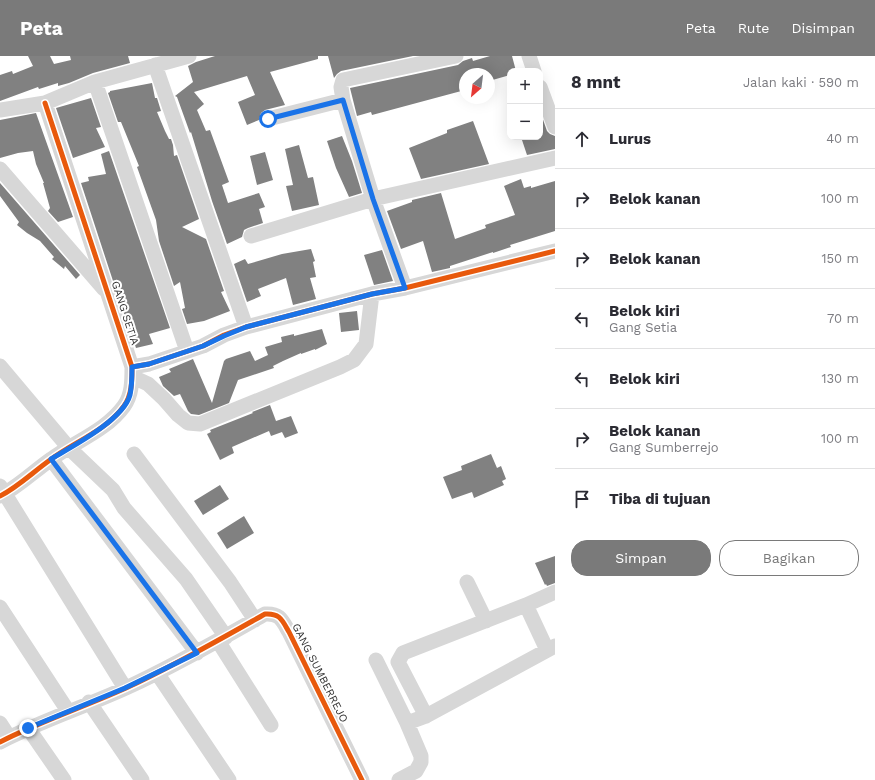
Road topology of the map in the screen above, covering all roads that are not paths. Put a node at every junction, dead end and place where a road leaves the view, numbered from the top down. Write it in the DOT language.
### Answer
graph roads {
  1 [pos="189,56"];
  2 [pos="456,56"];
  3 [pos="529,56"];
  4 [pos="155,65"];
  5 [pos="533,68"];
  6 [pos="95,82"];
  7 [pos="546,91"];
  8 [pos="343,100"];
  9 [pos="45,103"];
  10 [pos="0,110"];
  11 [pos="268,119"];
  12 [pos="555,128"];
  13 [pos="555,158"];
  14 [pos="0,169"];
  15 [pos="373,199"];
  16 [pos="251,236"];
  17 [pos="555,251"];
  18 [pos="405,288"];
  19 [pos="372,294"];
  20 [pos="109,295"];
  21 [pos="246,327"];
  22 [pos="187,351"];
  23 [pos="0,366"];
  24 [pos="132,374"];
  25 [pos="69,448"];
  26 [pos="134,454"];
  27 [pos="51,459"];
  28 [pos="2,492"];
  29 [pos="467,582"];
  30 [pos="555,592"];
  31 [pos="526,604"];
  32 [pos="0,607"];
  33 [pos="255,620"];
  34 [pos="486,621"];
  35 [pos="222,639"];
  36 [pos="551,648"];
  37 [pos="197,653"];
  38 [pos="376,660"];
  39 [pos="157,673"];
  40 [pos="125,688"];
  41 [pos="90,702"];
  42 [pos="68,711"];
  43 [pos="426,716"];
  44 [pos="0,723"];
  45 [pos="407,723"];
  46 [pos="271,725"];
  47 [pos="28,728"];
  48 [pos="4,740"];
  49 [pos="402,779"];
  50 [pos="64,780"];
  51 [pos="142,780"];
  52 [pos="228,780"];
  53 [pos="362,780"];
  1 -- 4 [label="street"];
  2 -- 8 [label="street"];
  3 -- 5 [label="street"];
  4 -- 6 [label="street"];
  4 -- 21 [label="street"];
  6 -- 9 [label="street"];
  6 -- 22 [label="street"];
  7 -- 12 [label="street"];
  8 -- 11 [label="street"];
  8 -- 15 [label="street"];
  9 -- 10 [label="street"];
  9 -- 20 [label="street, GANG SETIA"];
  13 -- 15 [label="street"];
  14 -- 20 [label="street"];
  15 -- 16 [label="street"];
  15 -- 18 [label="street"];
  17 -- 18 [label="street"];
  18 -- 19 [label="street"];
  19 -- 21 [label="street"];
  19 -- 24 [label="street"];
  20 -- 24 [label="street, GANG SETIA"];
  21 -- 22 [label="street"];
  22 -- 24 [label="street"];
  23 -- 25 [label="street"];
  24 -- 25 [label="street"];
  25 -- 27 [label="street"];
  25 -- 35 [label="street"];
  26 -- 33 [label="street"];
  27 -- 28 [label="street"];
  27 -- 37 [label="street"];
  28 -- 40 [label="street"];
  29 -- 34 [label="street"];
  30 -- 31 [label="street"];
  31 -- 34 [label="street"];
  31 -- 36 [label="street"];
  32 -- 42 [label="street"];
  33 -- 35 [label="street, GANG SUMBERREJO"];
  33 -- 53 [label="street, GANG SUMBERREJO"];
  34 -- 43 [label="street"];
  35 -- 37 [label="street, GANG SUMBERREJO"];
  35 -- 46 [label="street"];
  36 -- 43 [label="street"];
  37 -- 39 [label="street, GANG SUMBERREJO"];
  38 -- 45 [label="street"];
  39 -- 40 [label="street, GANG SUMBERREJO"];
  39 -- 52 [label="street"];
  40 -- 41 [label="street, GANG SUMBERREJO"];
  41 -- 42 [label="street, GANG SUMBERREJO"];
  41 -- 51 [label="street"];
  42 -- 47 [label="street, GANG SUMBERREJO"];
  43 -- 45 [label="street"];
  44 -- 48 [label="street"];
  45 -- 49 [label="street"];
  47 -- 48 [label="street, GANG SUMBERREJO"];
  47 -- 50 [label="street"];
}
